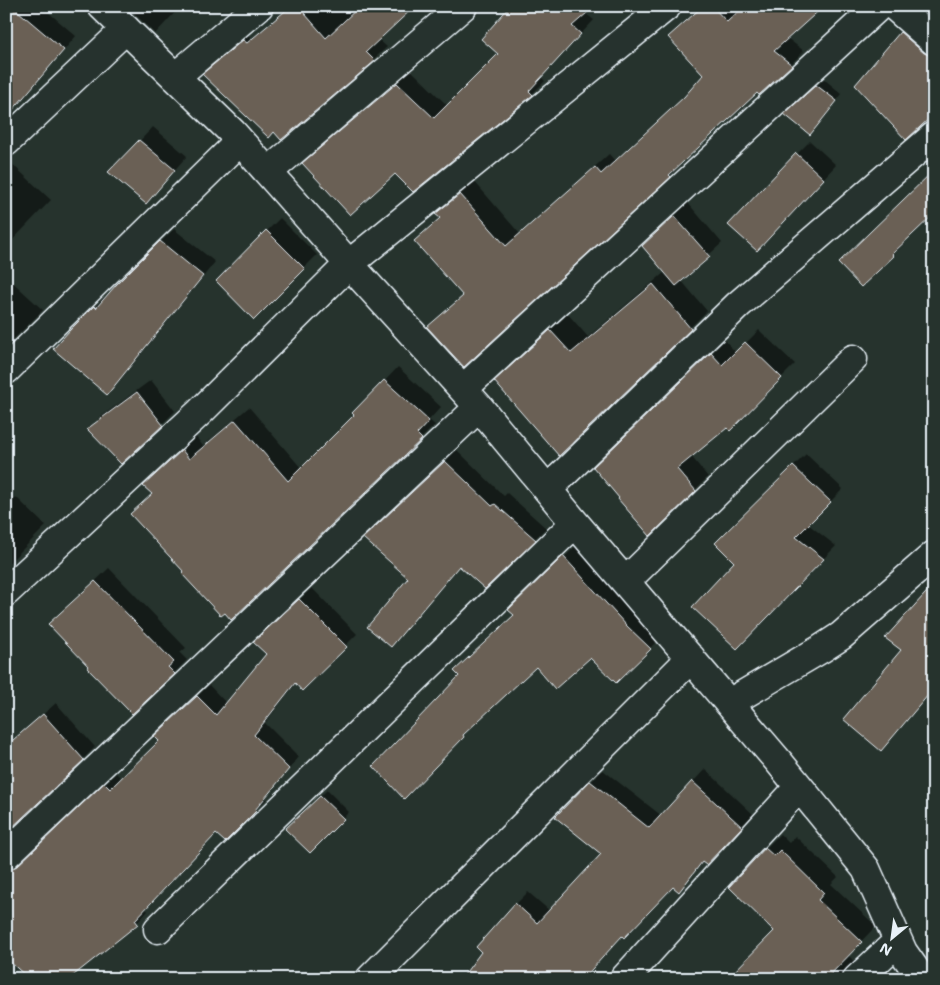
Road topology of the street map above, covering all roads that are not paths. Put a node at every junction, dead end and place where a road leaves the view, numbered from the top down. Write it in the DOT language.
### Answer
graph roads {
  1 [pos="102,6"];
  2 [pos="259,6"];
  3 [pos="463,6"];
  4 [pos="667,6"];
  5 [pos="878,6"];
  6 [pos="894,6"];
  7 [pos="126,29"];
  8 [pos="934,41"];
  9 [pos="175,77"];
  10 [pos="934,136"];
  11 [pos="240,141"];
  12 [pos="6,142"];
  13 [pos="268,172"];
  14 [pos="349,264"];
  15 [pos="853,359"];
  16 [pos="6,370"];
  17 [pos="471,398"];
  18 [pos="548,489"];
  19 [pos="575,523"];
  20 [pos="934,555"];
  21 [pos="626,581"];
  22 [pos="6,592"];
  23 [pos="691,658"];
  24 [pos="729,703"];
  25 [pos="799,786"];
  26 [pos="6,855"];
  27 [pos="158,929"];
  28 [pos="898,942"];
  29 [pos="370,979"];
  30 [pos="624,979"];
  31 [pos="857,979"];
  32 [pos="922,979"];
  1 -- 7 [label="street"];
  2 -- 9 [label="street"];
  3 -- 13 [label="street"];
  4 -- 14 [label="street"];
  5 -- 17 [label="street"];
  6 -- 8 [label="street"];
  7 -- 9 [label="street"];
  7 -- 12 [label="street"];
  9 -- 11 [label="street"];
  10 -- 18 [label="street"];
  11 -- 13 [label="street"];
  11 -- 16 [label="street"];
  13 -- 14 [label="street"];
  14 -- 17 [label="street"];
  14 -- 22 [label="street"];
  15 -- 21 [label="street"];
  17 -- 18 [label="street"];
  17 -- 26 [label="street"];
  18 -- 19 [label="street"];
  19 -- 21 [label="street"];
  19 -- 27 [label="street"];
  20 -- 24 [label="street"];
  21 -- 23 [label="street"];
  23 -- 24 [label="street"];
  23 -- 29 [label="street"];
  24 -- 25 [label="street"];
  25 -- 28 [label="street"];
  25 -- 30 [label="street"];
  28 -- 31 [label="street"];
  28 -- 32 [label="street"];
}
